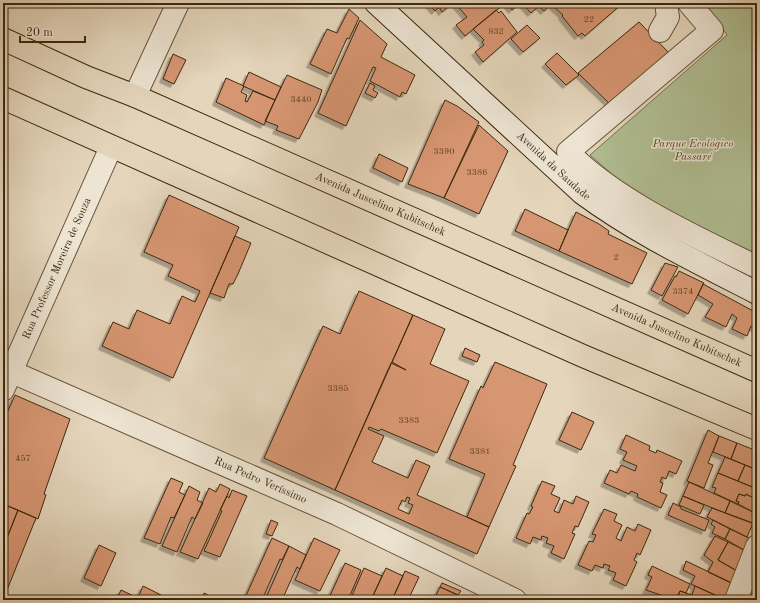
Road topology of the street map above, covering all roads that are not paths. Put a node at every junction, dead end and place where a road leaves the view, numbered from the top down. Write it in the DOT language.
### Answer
graph roads {
  1 [pos="178,3"];
  2 [pos="376,3"];
  3 [pos="666,3"];
  4 [pos="689,3"];
  5 [pos="660,31"];
  6 [pos="3,39"];
  7 [pos="135,96"];
  8 [pos="3,98"];
  9 [pos="111,147"];
  10 [pos="757,267"];
  11 [pos="757,293"];
  12 [pos="757,371"];
  13 [pos="6,377"];
  14 [pos="757,429"];
  15 [pos="757,546"];
  16 [pos="515,600"];
  17 [pos="736,600"];
  1 -- 7 [label="street"];
  2 -- 11 [label="street, Avenida da Saudade"];
  3 -- 5 [label="street"];
  4 -- 10 [label="street"];
  6 -- 7 [label="main road, Avenida Juscelino Kubitschek"];
  7 -- 12 [label="main road, Avenida Juscelino Kubitschek"];
  8 -- 9 [label="main road"];
  9 -- 13 [label="street, Rua Professor Moreira de Souza"];
  9 -- 14 [label="main road"];
  13 -- 16 [label="street, Rua Pedro Veríssimo"];
  15 -- 17 [label="street"];
}
